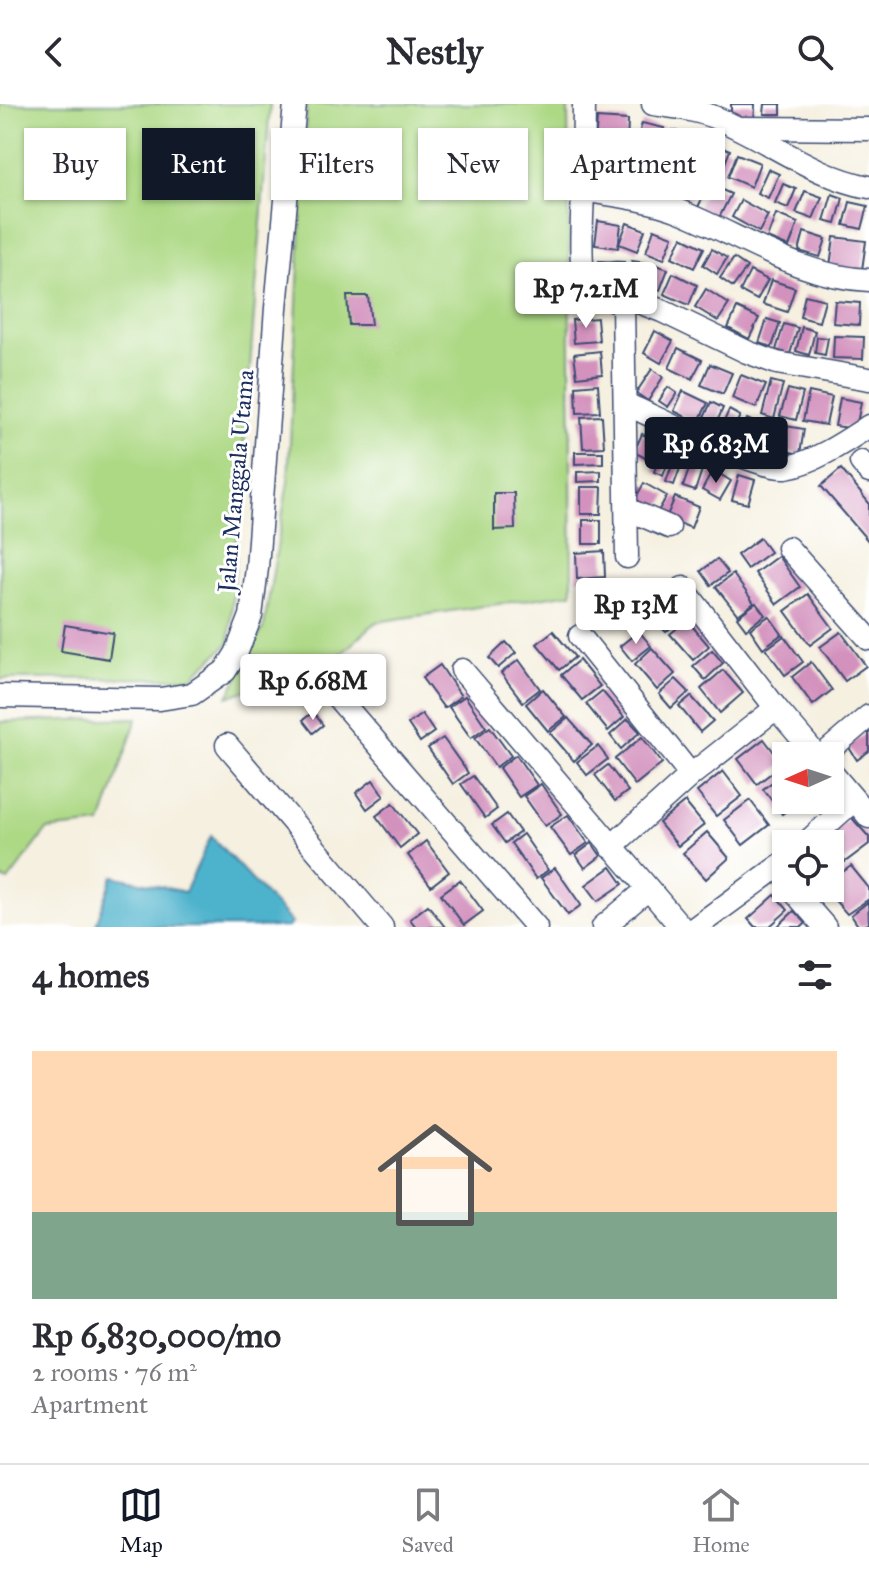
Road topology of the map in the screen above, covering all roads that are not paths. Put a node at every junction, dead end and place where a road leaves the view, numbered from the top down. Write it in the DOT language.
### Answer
graph roads {
  1 [pos="295,104"];
  2 [pos="584,104"];
  3 [pos="653,104"];
  4 [pos="714,110"];
  5 [pos="584,128"];
  6 [pos="738,128"];
  7 [pos="869,129"];
  8 [pos="869,187"];
  9 [pos="583,200"];
  10 [pos="637,200"];
  11 [pos="869,280"];
  12 [pos="623,303"];
  13 [pos="869,379"];
  14 [pos="626,404"];
  15 [pos="869,426"];
  16 [pos="627,509"];
  17 [pos="669,527"];
  18 [pos="788,548"];
  19 [pos="627,557"];
  20 [pos="683,588"];
  21 [pos="580,636"];
  22 [pos="869,639"];
  23 [pos="462,670"];
  24 [pos="325,683"];
  25 [pos="0,696"];
  26 [pos="776,708"];
  27 [pos="869,716"];
  28 [pos="806,742"];
  29 [pos="836,742"];
  30 [pos="227,745"];
  31 [pos="691,775"];
  32 [pos="844,787"];
  33 [pos="862,808"];
  34 [pos="827,830"];
  35 [pos="611,847"];
  36 [pos="772,878"];
  37 [pos="648,889"];
  38 [pos="803,902"];
  39 [pos="382,927"];
  40 [pos="536,927"];
  41 [pos="603,927"];
  42 [pos="681,927"];
  43 [pos="696,927"];
  44 [pos="825,927"];
  1 -- 25 [label="street, Jalan Manggala Utama"];
  2 -- 5 [label="street"];
  3 -- 4 [label="street"];
  4 -- 6 [label="street"];
  6 -- 7 [label="street"];
  6 -- 8 [label="street"];
  9 -- 12 [label="street"];
  10 -- 11 [label="street"];
  12 -- 13 [label="street"];
  12 -- 14 [label="street"];
  14 -- 15 [label="street"];
  14 -- 16 [label="street"];
  16 -- 17 [label="street"];
  16 -- 19 [label="street"];
  18 -- 22 [label="street"];
  20 -- 26 [label="street"];
  21 -- 31 [label="street"];
  23 -- 35 [label="street"];
  24 -- 40 [label="street"];
  26 -- 28 [label="street"];
  26 -- 31 [label="street"];
  27 -- 29 [label="street"];
  30 -- 39 [label="street"];
  31 -- 35 [label="street"];
  32 -- 33 [label="street"];
  33 -- 34 [label="street"];
  35 -- 37 [label="street"];
  36 -- 43 [label="street"];
  37 -- 41 [label="street"];
  37 -- 42 [label="street"];
  38 -- 44 [label="street"];
}
